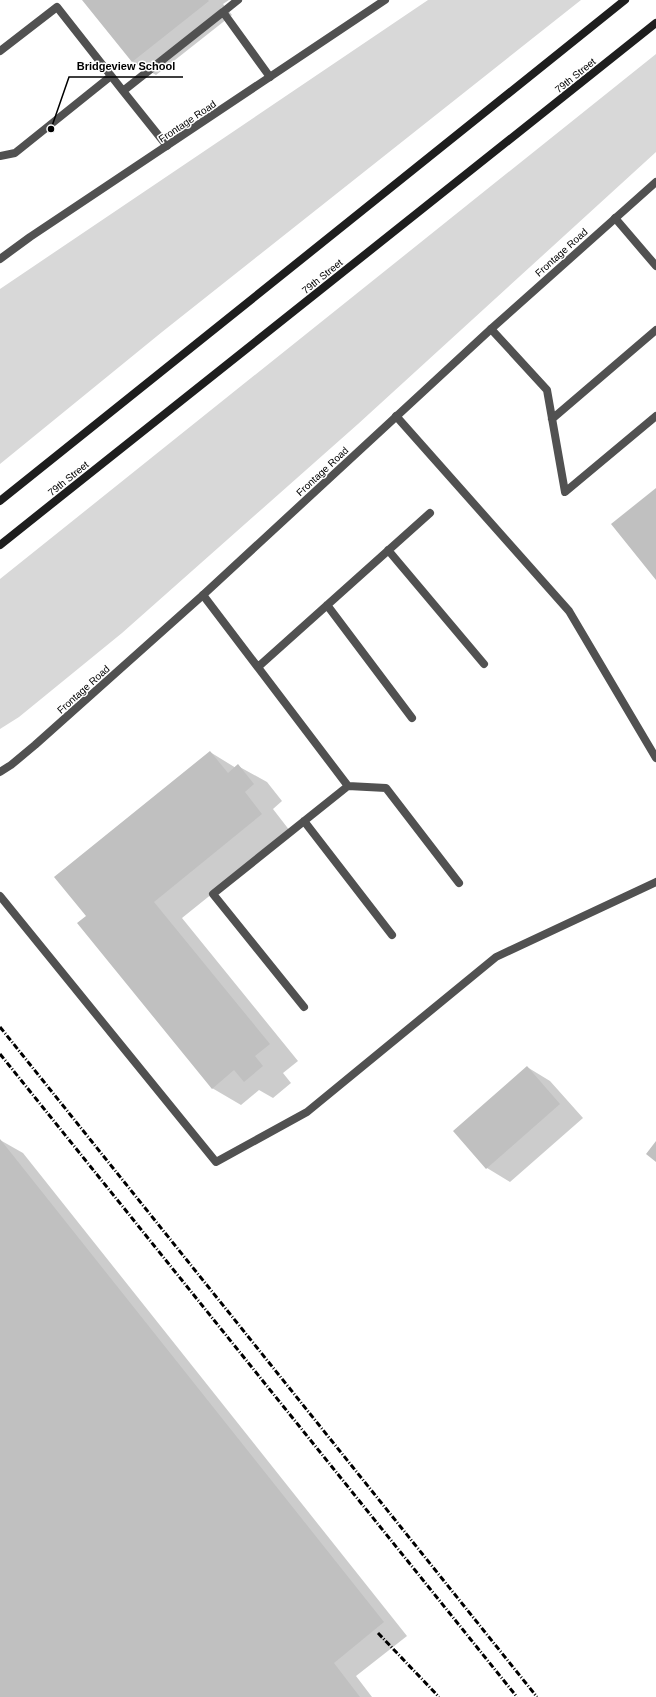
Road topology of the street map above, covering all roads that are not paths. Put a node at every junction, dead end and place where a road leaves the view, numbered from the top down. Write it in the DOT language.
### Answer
graph roads {
  1 [pos="238,0"];
  2 [pos="385,0"];
  3 [pos="625,0"];
  4 [pos="223,12"];
  5 [pos="656,23"];
  6 [pos="0,51"];
  7 [pos="111,76"];
  8 [pos="270,77"];
  9 [pos="123,91"];
  10 [pos="167,146"];
  11 [pos="0,156"];
  12 [pos="656,182"];
  13 [pos="615,218"];
  14 [pos="0,259"];
  15 [pos="656,266"];
  16 [pos="491,329"];
  17 [pos="656,330"];
  18 [pos="396,416"];
  19 [pos="656,416"];
  20 [pos="552,419"];
  21 [pos="0,501"];
  22 [pos="430,513"];
  23 [pos="0,545"];
  24 [pos="388,550"];
  25 [pos="202,595"];
  26 [pos="327,605"];
  27 [pos="484,664"];
  28 [pos="258,667"];
  29 [pos="412,718"];
  30 [pos="656,758"];
  31 [pos="0,772"];
  32 [pos="348,786"];
  33 [pos="304,821"];
  34 [pos="656,882"];
  35 [pos="459,883"];
  36 [pos="0,896"];
  37 [pos="392,935"];
  38 [pos="304,1007"];
  1 -- 4 [label="street"];
  2 -- 8 [label="street, Frontage Road"];
  3 -- 21 [label="main road"];
  4 -- 8 [label="street"];
  4 -- 9 [label="street"];
  5 -- 23 [label="main road, 79th Street"];
  6 -- 7 [label="street"];
  7 -- 9 [label="street"];
  7 -- 11 [label="street"];
  8 -- 10 [label="street, Frontage Road"];
  9 -- 10 [label="street"];
  10 -- 14 [label="street, Frontage Road"];
  12 -- 13 [label="street, Frontage Road"];
  13 -- 15 [label="street"];
  13 -- 16 [label="street, Frontage Road"];
  16 -- 18 [label="street, Frontage Road"];
  16 -- 20 [label="street"];
  17 -- 20 [label="street"];
  18 -- 25 [label="street, Frontage Road"];
  18 -- 30 [label="street"];
  19 -- 20 [label="street"];
  22 -- 24 [label="street"];
  24 -- 26 [label="street"];
  24 -- 27 [label="street"];
  25 -- 28 [label="street"];
  25 -- 31 [label="street, Frontage Road"];
  26 -- 28 [label="street"];
  26 -- 29 [label="street"];
  28 -- 32 [label="street"];
  32 -- 33 [label="street"];
  32 -- 35 [label="street"];
  33 -- 37 [label="street"];
  33 -- 38 [label="street"];
  34 -- 36 [label="street"];
}
